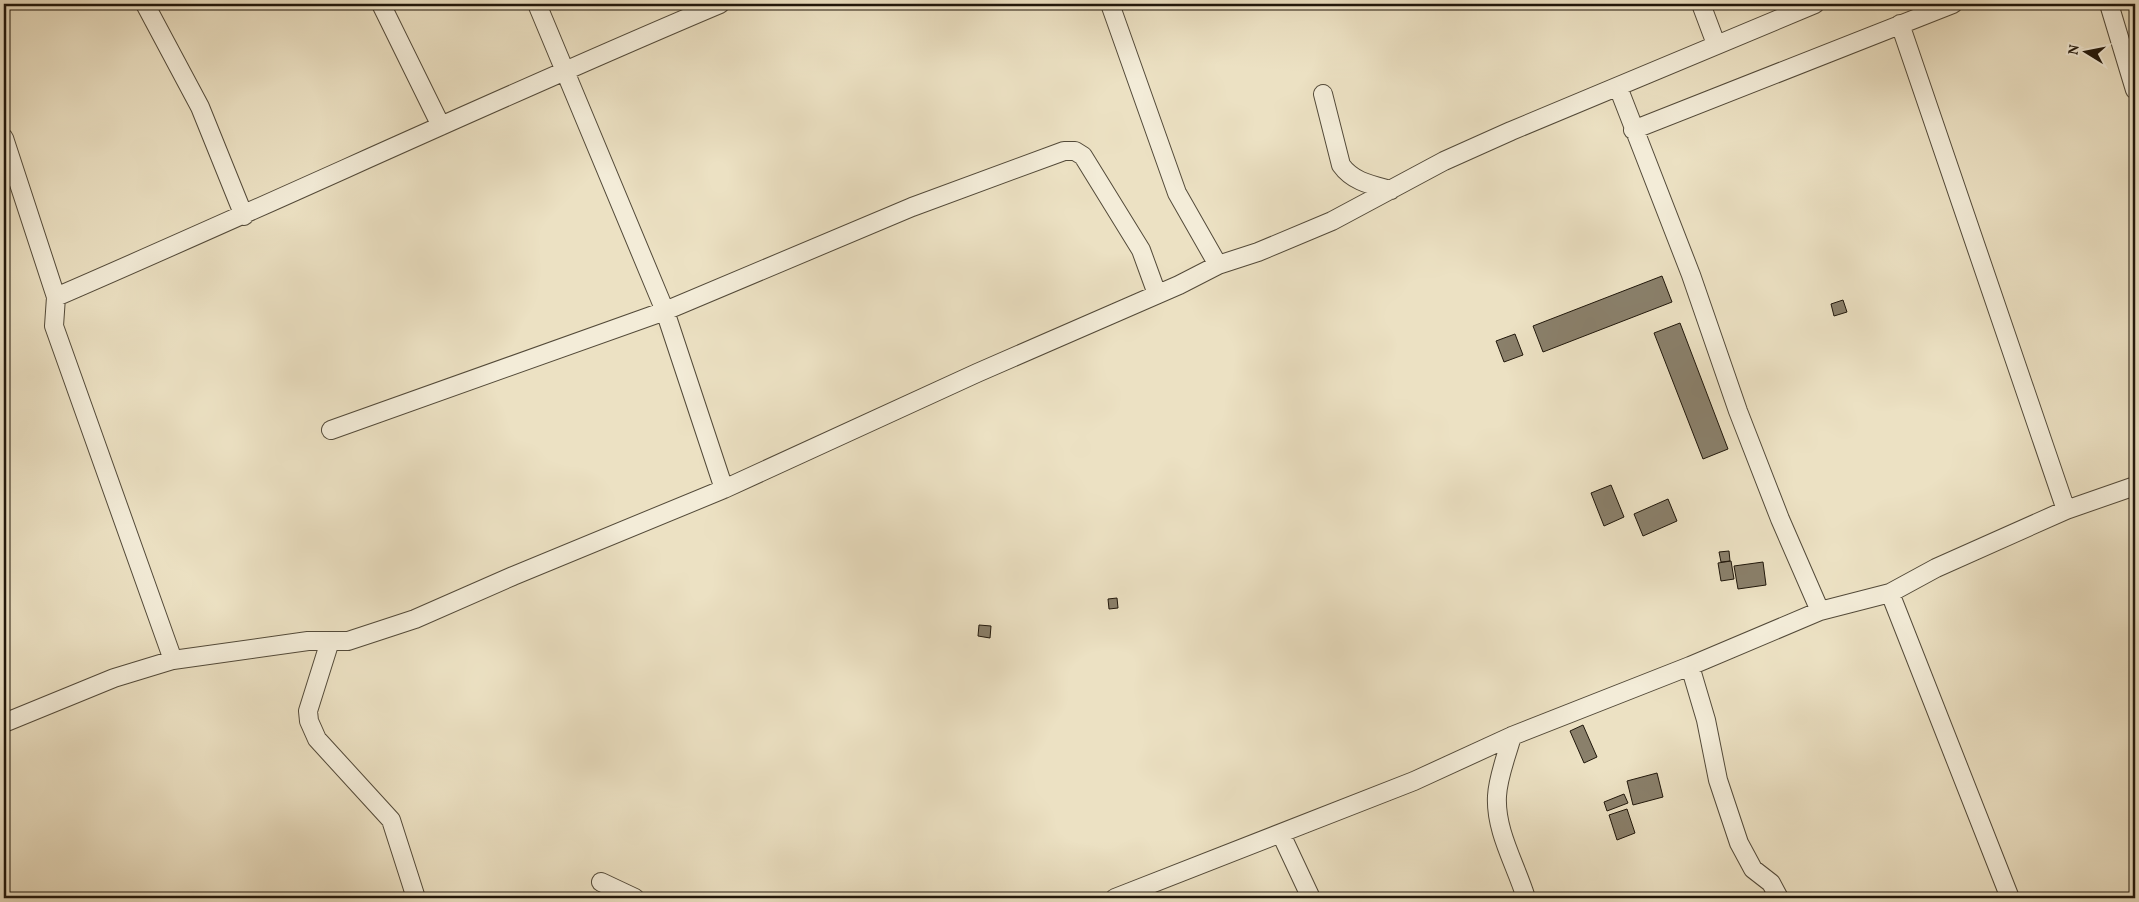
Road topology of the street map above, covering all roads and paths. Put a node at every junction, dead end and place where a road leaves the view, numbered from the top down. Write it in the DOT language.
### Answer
graph roads {
  1 [pos="145,4"];
  2 [pos="381,4"];
  3 [pos="537,4"];
  4 [pos="720,4"];
  5 [pos="1110,4"];
  6 [pos="1701,4"];
  7 [pos="1815,4"];
  8 [pos="1953,4"];
  9 [pos="2109,4"];
  10 [pos="1900,24"];
  11 [pos="1716,44"];
  12 [pos="564,70"];
  13 [pos="1618,87"];
  14 [pos="2135,90"];
  15 [pos="1323,94"];
  16 [pos="441,126"];
  17 [pos="1633,130"];
  18 [pos="4,138"];
  19 [pos="1391,190"];
  20 [pos="244,216"];
  21 [pos="1218,265"];
  22 [pos="1157,294"];
  23 [pos="56,297"];
  24 [pos="665,311"];
  25 [pos="331,430"];
  26 [pos="2135,486"];
  27 [pos="724,489"];
  28 [pos="2066,510"];
  29 [pos="1890,593"];
  30 [pos="1820,611"];
  31 [pos="330,641"];
  32 [pos="173,660"];
  33 [pos="1690,666"];
  34 [pos="4,723"];
  35 [pos="1512,736"];
  36 [pos="1281,834"];
  37 [pos="601,882"];
  38 [pos="1122,897"];
  39 [pos="416,898"];
  40 [pos="635,898"];
  41 [pos="1311,898"];
  42 [pos="1526,898"];
  43 [pos="1779,898"];
  44 [pos="2010,898"];
  1 -- 20 [label="street"];
  2 -- 16 [label="street"];
  3 -- 12 [label="street"];
  4 -- 12 [label="street"];
  5 -- 21 [label="street"];
  6 -- 11 [label="street"];
  7 -- 11 [label="street"];
  8 -- 10 [label="street"];
  9 -- 14 [label="street"];
  10 -- 17 [label="street"];
  10 -- 28 [label="street"];
  11 -- 13 [label="street"];
  12 -- 16 [label="street"];
  12 -- 24 [label="street"];
  13 -- 17 [label="street"];
  13 -- 19 [label="street"];
  15 -- 19 [label="street"];
  16 -- 20 [label="street"];
  17 -- 30 [label="street"];
  18 -- 23 [label="street"];
  19 -- 21 [label="street"];
  20 -- 23 [label="street"];
  21 -- 22 [label="street"];
  22 -- 24 [label="street"];
  22 -- 27 [label="street"];
  23 -- 32 [label="street"];
  24 -- 25 [label="street"];
  24 -- 27 [label="street"];
  26 -- 28 [label="street"];
  27 -- 31 [label="street"];
  28 -- 29 [label="street"];
  29 -- 30 [label="street"];
  29 -- 44 [label="street"];
  30 -- 33 [label="street"];
  31 -- 32 [label="street"];
  31 -- 39 [label="street"];
  32 -- 34 [label="street"];
  33 -- 35 [label="street"];
  33 -- 43 [label="street"];
  35 -- 36 [label="street"];
  35 -- 42 [label="street"];
  36 -- 38 [label="street"];
  36 -- 41 [label="street"];
  37 -- 40 [label="street"];
}
